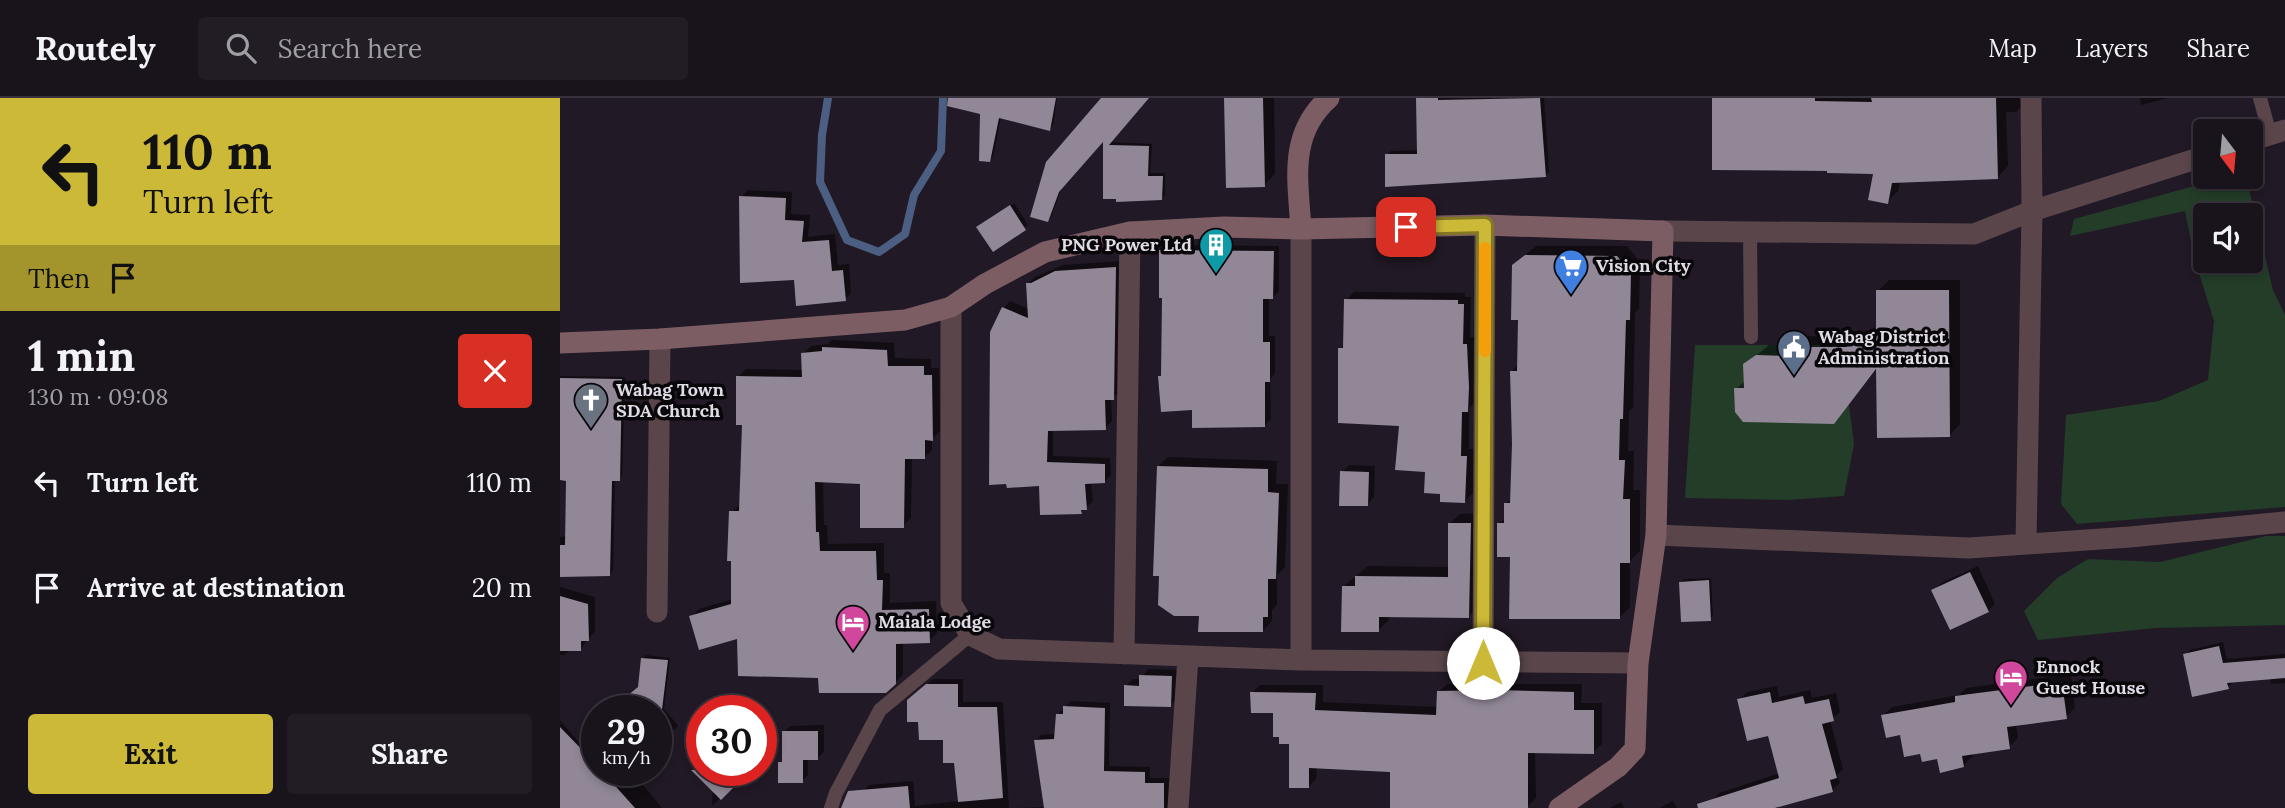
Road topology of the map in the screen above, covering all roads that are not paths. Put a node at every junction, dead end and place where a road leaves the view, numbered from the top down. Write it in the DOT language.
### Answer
graph roads {
  1 [pos="1329,98"];
  2 [pos="2031,98"];
  3 [pos="2260,98"];
  4 [pos="2269,135"];
  5 [pos="2193,160"];
  6 [pos="2032,211"];
  7 [pos="1485,225"];
  8 [pos="1301,229"];
  9 [pos="1663,231"];
  10 [pos="1750,231"];
  11 [pos="1130,232"];
  12 [pos="951,307"];
  13 [pos="1751,337"];
  14 [pos="660,339"];
  15 [pos="560,343"];
  16 [pos="2285,522"];
  17 [pos="1656,535"];
  18 [pos="2026,544"];
  19 [pos="657,612"];
  20 [pos="970,635"];
  21 [pos="1124,654"];
  22 [pos="1188,657"];
  23 [pos="1301,660"];
  24 [pos="1483,663"];
  25 [pos="1638,663"];
  26 [pos="831,808"];
  27 [pos="1178,808"];
  28 [pos="1559,808"];
  1 -- 8 [label="street"];
  2 -- 6 [label="street"];
  3 -- 4 [label="lane"];
  5 -- 6 [label="street"];
  6 -- 10 [label="street"];
  6 -- 18 [label="street"];
  7 -- 8 [label="street"];
  7 -- 9 [label="street"];
  7 -- 24 [label="street"];
  8 -- 11 [label="street"];
  8 -- 23 [label="street"];
  9 -- 10 [label="street"];
  9 -- 17 [label="street"];
  10 -- 13 [label="lane"];
  11 -- 12 [label="street"];
  11 -- 21 [label="street"];
  12 -- 14 [label="street"];
  12 -- 20 [label="street"];
  14 -- 15 [label="street"];
  14 -- 19 [label="street"];
  16 -- 18 [label="street"];
  17 -- 18 [label="street"];
  17 -- 25 [label="street"];
  20 -- 21 [label="street"];
  20 -- 26 [label="lane"];
  21 -- 22 [label="street"];
  22 -- 23 [label="street"];
  22 -- 27 [label="street"];
  23 -- 24 [label="street"];
  24 -- 25 [label="street"];
  25 -- 28 [label="street"];
}
